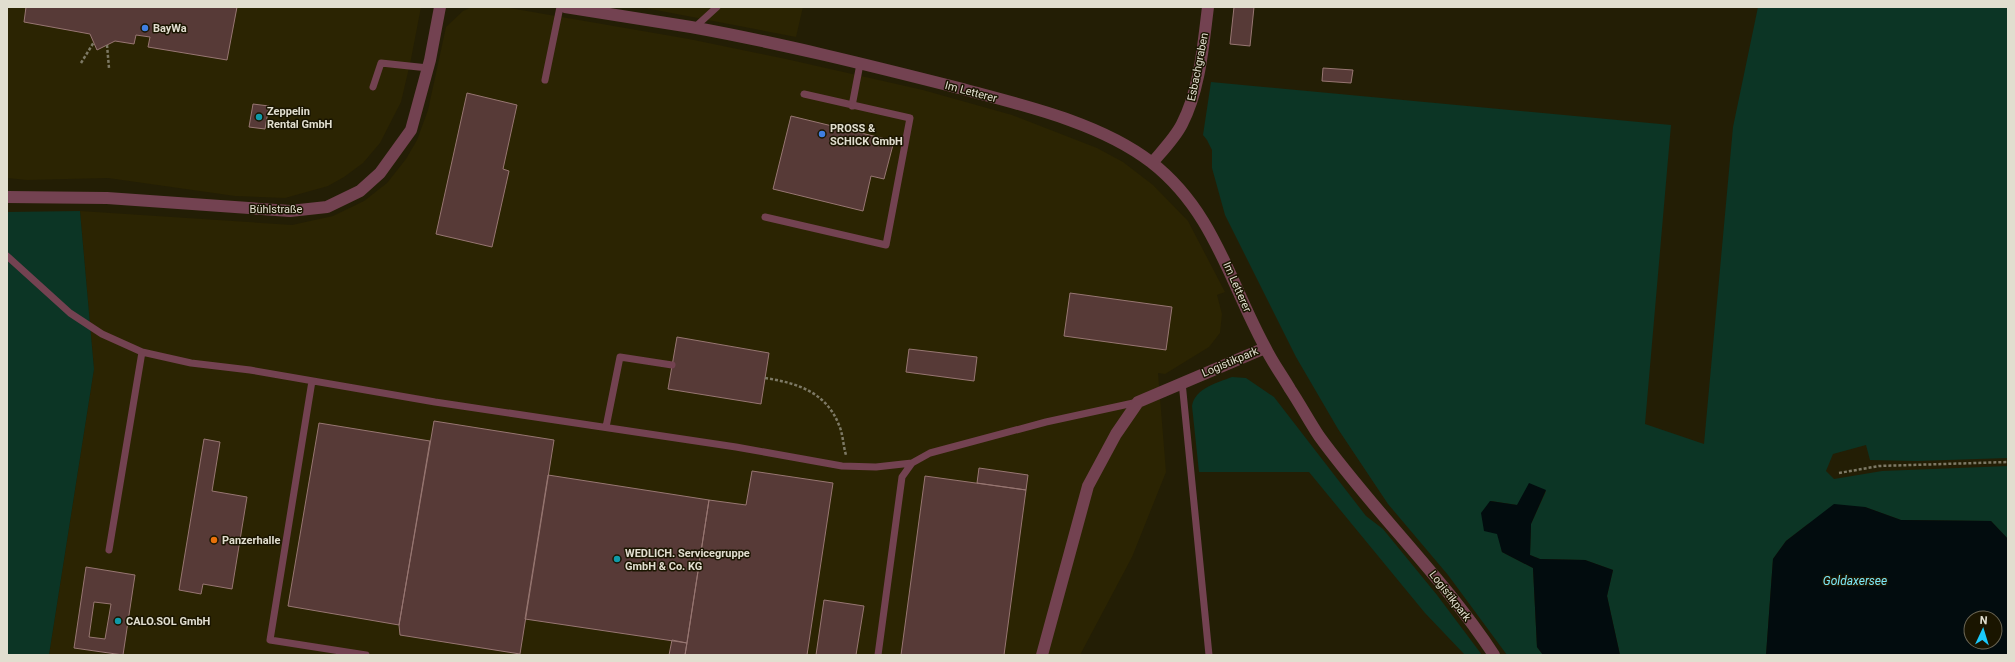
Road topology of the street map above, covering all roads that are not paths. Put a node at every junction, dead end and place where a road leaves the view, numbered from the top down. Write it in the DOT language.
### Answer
graph roads {
  1 [pos="440,7"];
  2 [pos="560,7"];
  3 [pos="565,7"];
  4 [pos="717,7"];
  5 [pos="1208,7"];
  6 [pos="694,28"];
  7 [pos="860,64"];
  8 [pos="428,68"];
  9 [pos="545,80"];
  10 [pos="373,87"];
  11 [pos="804,94"];
  12 [pos="852,106"];
  13 [pos="1152,163"];
  14 [pos="7,197"];
  15 [pos="765,218"];
  16 [pos="7,256"];
  17 [pos="1265,348"];
  18 [pos="142,352"];
  19 [pos="672,365"];
  20 [pos="312,381"];
  21 [pos="1182,382"];
  22 [pos="1138,402"];
  23 [pos="606,427"];
  24 [pos="912,463"];
  25 [pos="109,550"];
  26 [pos="366,655"];
  27 [pos="878,655"];
  28 [pos="1042,655"];
  29 [pos="1209,655"];
  30 [pos="1494,655"];
  1 -- 8 [label="street, Bühlstraße"];
  2 -- 9 [label="lane"];
  3 -- 6 [label="street, Im Letterer"];
  4 -- 6 [label="lane"];
  5 -- 13 [label="street, Esbachgraben"];
  6 -- 7 [label="street, Im Letterer"];
  7 -- 12 [label="lane"];
  7 -- 13 [label="street, Im Letterer"];
  8 -- 10 [label="lane"];
  8 -- 14 [label="street, Bühlstraße"];
  11 -- 12 [label="lane"];
  12 -- 15 [label="lane"];
  13 -- 17 [label="street, Im Letterer"];
  16 -- 18 [label="lane"];
  17 -- 21 [label="street, Logistikpark"];
  17 -- 30 [label="street, Logistikpark"];
  18 -- 20 [label="lane"];
  18 -- 25 [label="lane"];
  19 -- 23 [label="lane"];
  20 -- 23 [label="lane"];
  20 -- 26 [label="lane"];
  21 -- 22 [label="street, Logistikpark"];
  21 -- 29 [label="lane"];
  22 -- 24 [label="lane"];
  22 -- 28 [label="street"];
  23 -- 24 [label="lane"];
  24 -- 27 [label="lane"];
}
